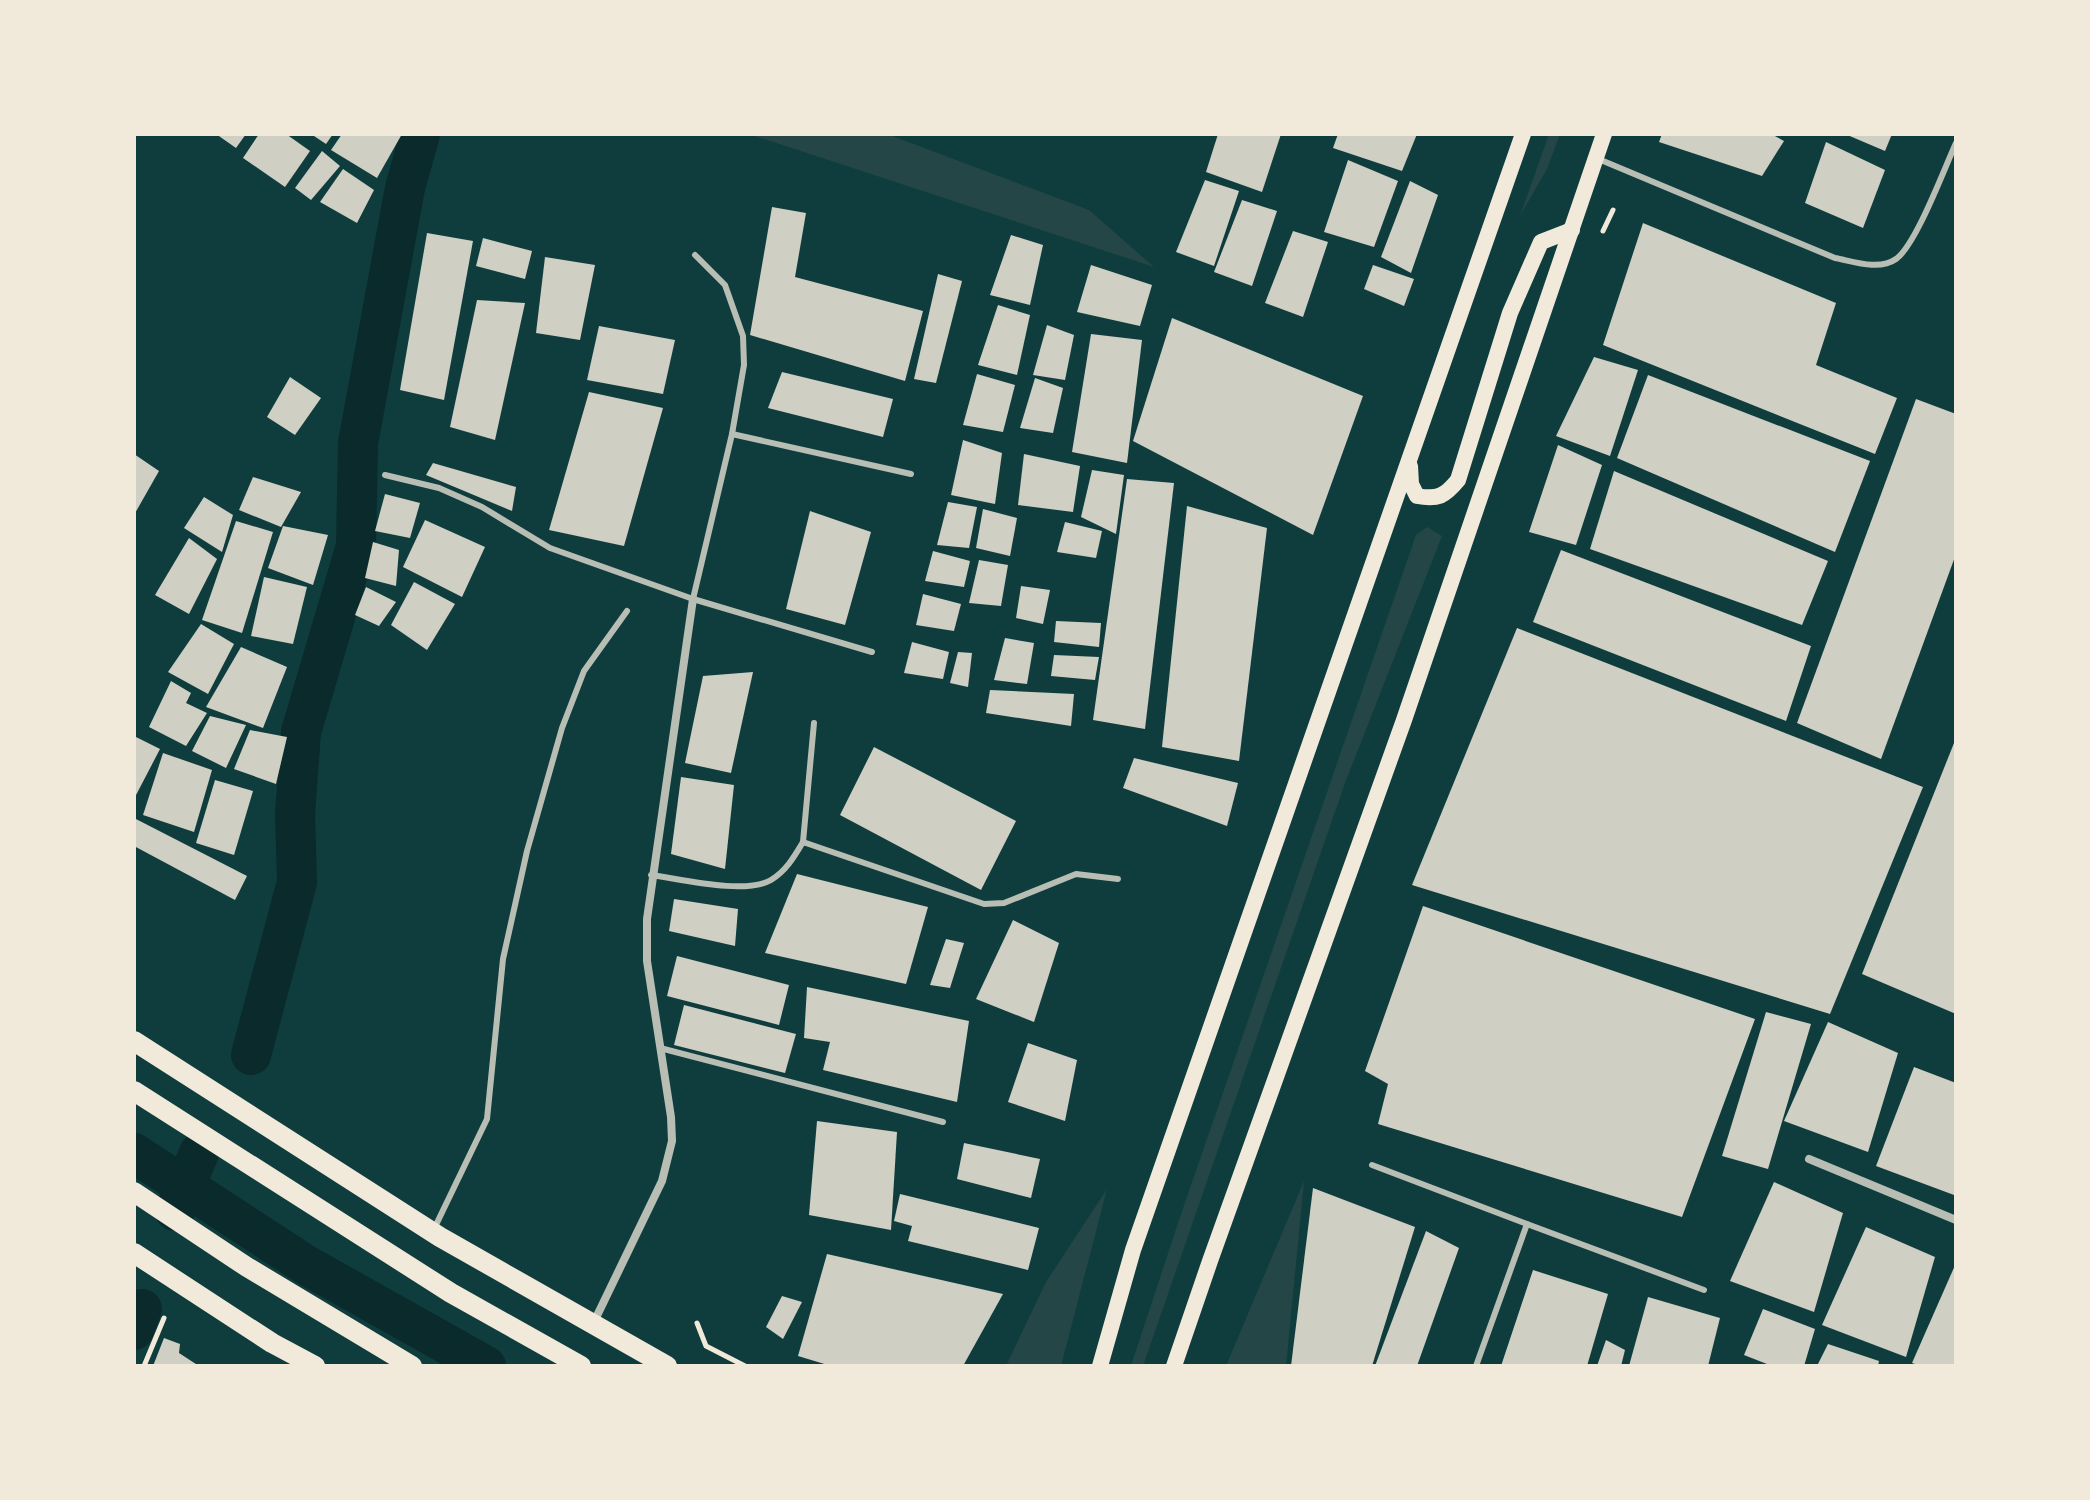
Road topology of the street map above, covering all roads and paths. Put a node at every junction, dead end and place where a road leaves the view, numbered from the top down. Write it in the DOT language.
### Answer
graph roads {
  1 [pos="1523,134"];
  2 [pos="1604,134"];
  3 [pos="1956,143"];
  4 [pos="1596,158"];
  5 [pos="1572,230"];
  6 [pos="695,255"];
  7 [pos="732,434"];
  8 [pos="1409,457"];
  9 [pos="911,474"];
  10 [pos="385,475"];
  11 [pos="693,599"];
  12 [pos="627,611"];
  13 [pos="872,652"];
  14 [pos="814,723"];
  15 [pos="803,842"];
  16 [pos="651,875"];
  17 [pos="1118,879"];
  18 [pos="134,1041"];
  19 [pos="660,1048"];
  20 [pos="134,1091"];
  21 [pos="943,1122"];
  22 [pos="1809,1159"];
  23 [pos="1372,1165"];
  24 [pos="134,1192"];
  25 [pos="1956,1220"];
  26 [pos="1527,1224"];
  27 [pos="432,1232"];
  28 [pos="134,1253"];
  29 [pos="1704,1290"];
  30 [pos="164,1318"];
  31 [pos="697,1323"];
  32 [pos="593,1324"];
  33 [pos="144,1366"];
  34 [pos="315,1366"];
  35 [pos="412,1366"];
  36 [pos="581,1366"];
  37 [pos="667,1366"];
  38 [pos="745,1366"];
  39 [pos="1100,1366"];
  40 [pos="1174,1366"];
  41 [pos="1476,1366"];
  1 -- 8 [label="main road"];
  2 -- 4 [label="main road"];
  3 -- 4 [label="lane"];
  4 -- 5 [label="main road"];
  5 -- 8 [label="main road"];
  5 -- 40 [label="main road"];
  6 -- 7 [label="lane"];
  7 -- 9 [label="lane"];
  7 -- 11 [label="lane"];
  8 -- 39 [label="main road"];
  10 -- 11 [label="lane"];
  11 -- 13 [label="lane"];
  11 -- 16 [label="street"];
  12 -- 27 [label="lane"];
  14 -- 15 [label="lane"];
  15 -- 16 [label="lane"];
  15 -- 17 [label="lane"];
  16 -- 19 [label="street"];
  18 -- 27 [label="main road"];
  19 -- 21 [label="lane"];
  19 -- 32 [label="street"];
  20 -- 36 [label="main road"];
  22 -- 25 [label="street"];
  23 -- 26 [label="lane"];
  24 -- 35 [label="main road"];
  26 -- 29 [label="lane"];
  26 -- 41 [label="lane"];
  27 -- 32 [label="main road"];
  28 -- 34 [label="main road"];
  30 -- 33 [label="path"];
  31 -- 38 [label="path"];
  32 -- 37 [label="main road"];
}
